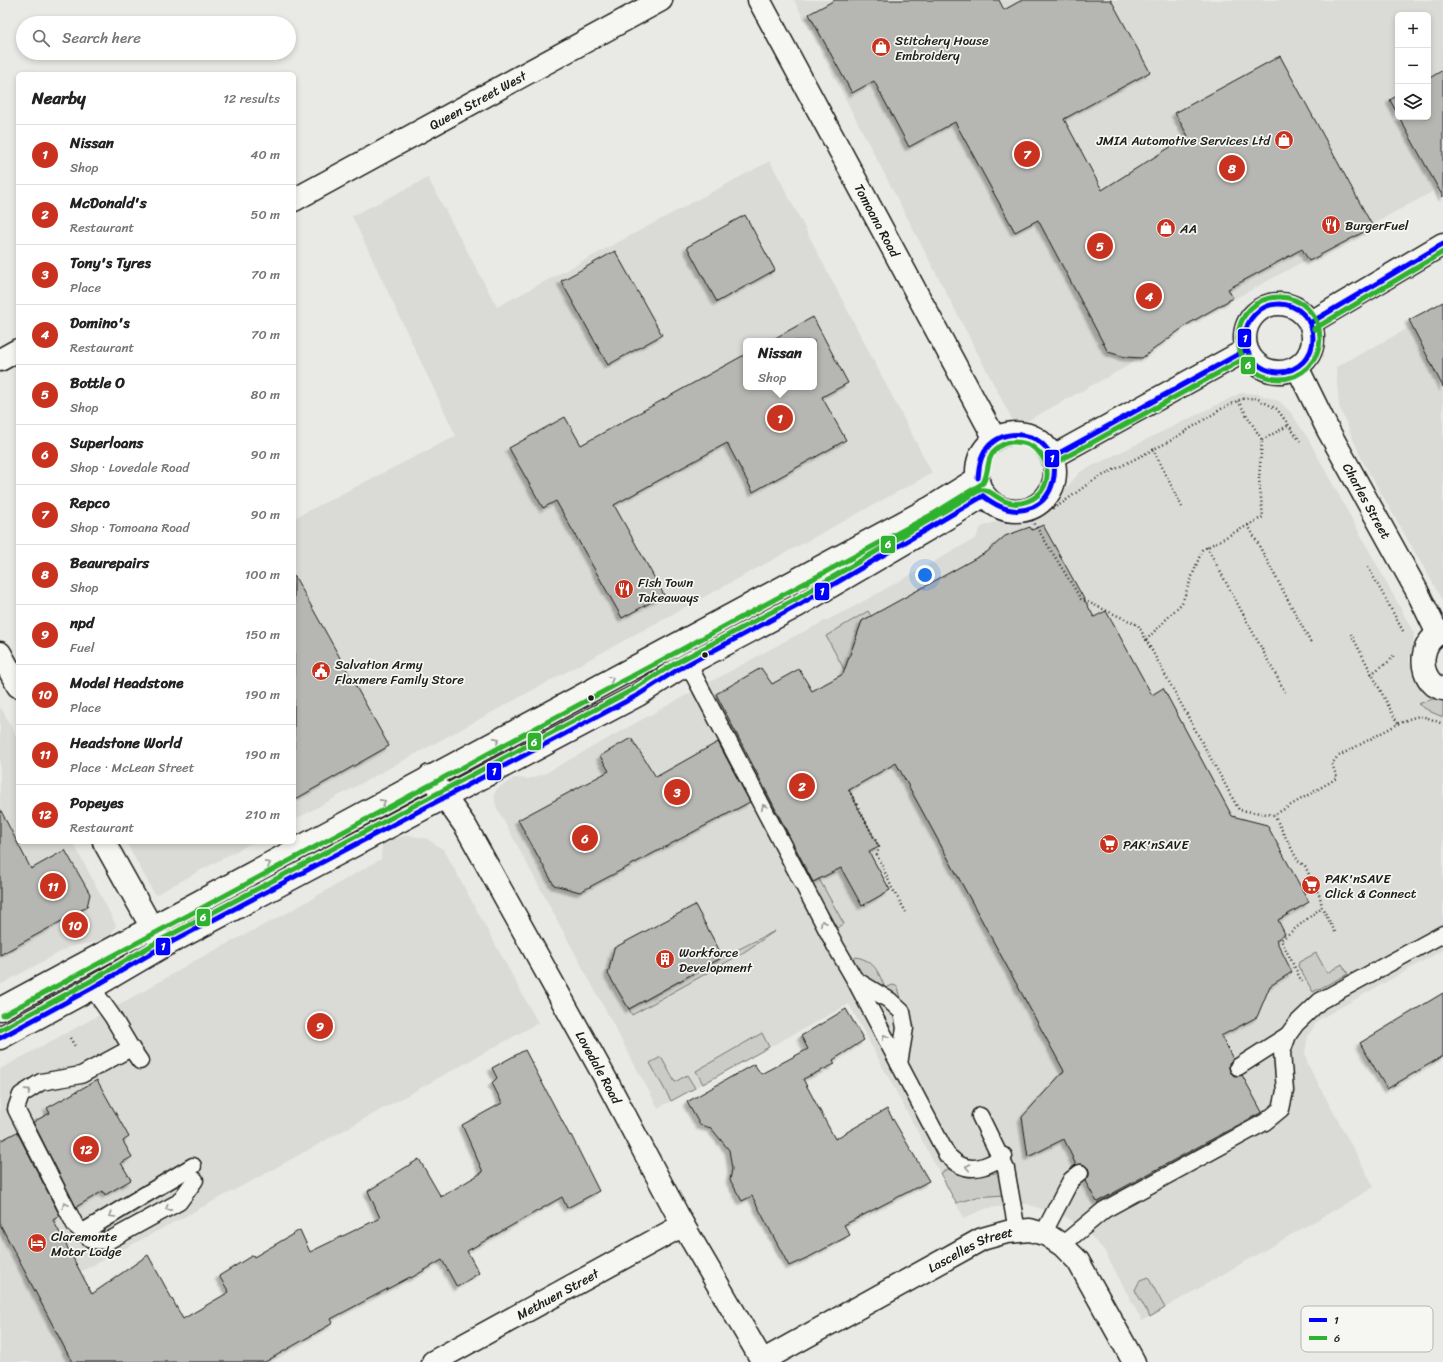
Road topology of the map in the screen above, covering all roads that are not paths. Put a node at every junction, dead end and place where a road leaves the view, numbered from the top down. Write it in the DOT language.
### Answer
graph roads {
  1 [pos="661,0"];
  2 [pos="759,0"];
  3 [pos="296,199"];
  4 [pos="1443,244"];
  5 [pos="1310,323"];
  6 [pos="1246,350"];
  7 [pos="16,351"];
  8 [pos="0,360"];
  9 [pos="1297,367"];
  10 [pos="995,439"];
  11 [pos="1052,457"];
  12 [pos="981,487"];
  13 [pos="1441,633"];
  14 [pos="0,653"];
  15 [pos="688,664"];
  16 [pos="16,682"];
  17 [pos="1443,689"];
  18 [pos="430,776"];
  19 [pos="445,797"];
  20 [pos="105,844"];
  21 [pos="151,928"];
  22 [pos="1443,934"];
  23 [pos="162,947"];
  24 [pos="855,980"];
  25 [pos="92,988"];
  26 [pos="0,1009"];
  27 [pos="1288,1035"];
  28 [pos="0,1038"];
  29 [pos="131,1048"];
  30 [pos="140,1061"];
  31 [pos="899,1064"];
  32 [pos="1238,1067"];
  33 [pos="980,1116"];
  34 [pos="1002,1157"];
  35 [pos="1080,1173"];
  36 [pos="683,1225"];
  37 [pos="1017,1231"];
  38 [pos="83,1232"];
  39 [pos="1043,1234"];
  40 [pos="1062,1245"];
  41 [pos="432,1362"];
  42 [pos="762,1362"];
  43 [pos="1134,1362"];
  1 -- 3 [label="main road, Queen Street West"];
  2 -- 10 [label="main road, Tomoana Road"];
  4 -- 5 [label="main road"];
  5 -- 6 [label="main road"];
  5 -- 9 [label="main road"];
  6 -- 9 [label="main road"];
  6 -- 11 [label="main road"];
  7 -- 8 [label="main road"];
  9 -- 13 [label="main road, Charles Street"];
  10 -- 11 [label="main road"];
  10 -- 12 [label="main road"];
  11 -- 12 [label="main road"];
  12 -- 15 [label="main road"];
  18 -- 12 [label="main road, one-way"];
  13 -- 17 [label="main road"];
  14 -- 16 [label="main road"];
  15 -- 19 [label="main road"];
  24 -- 15 [label="lane, one-way"];
  18 -- 19 [label="main road, Lovedale Road"];
  21 -- 18 [label="main road, one-way"];
  19 -- 23 [label="main road"];
  19 -- 36 [label="main road, Lovedale Road"];
  20 -- 21 [label="main road"];
  21 -- 23 [label="main road"];
  21 -- 26 [label="main road"];
  22 -- 27 [label="lane"];
  23 -- 25 [label="main road"];
  31 -- 24 [label="lane, one-way"];
  24 -- 31 [label="lane"];
  25 -- 28 [label="main road"];
  25 -- 29 [label="lane"];
  27 -- 32 [label="lane"];
  27 -- 40 [label="lane"];
  29 -- 30 [label="lane"];
  38 -- 29 [label="lane, one-way"];
  34 -- 31 [label="lane, one-way"];
  33 -- 34 [label="lane"];
  34 -- 37 [label="lane"];
  35 -- 39 [label="lane"];
  36 -- 41 [label="main road, Methuen Street"];
  36 -- 42 [label="main road, Lovedale Road"];
  37 -- 39 [label="main road, Lascelles Street"];
  37 -- 42 [label="main road, Lascelles Street"];
  38 -- 38 [label="lane"];
  39 -- 40 [label="main road, Lascelles Street"];
  40 -- 43 [label="main road, Lascelles Street"];
}
